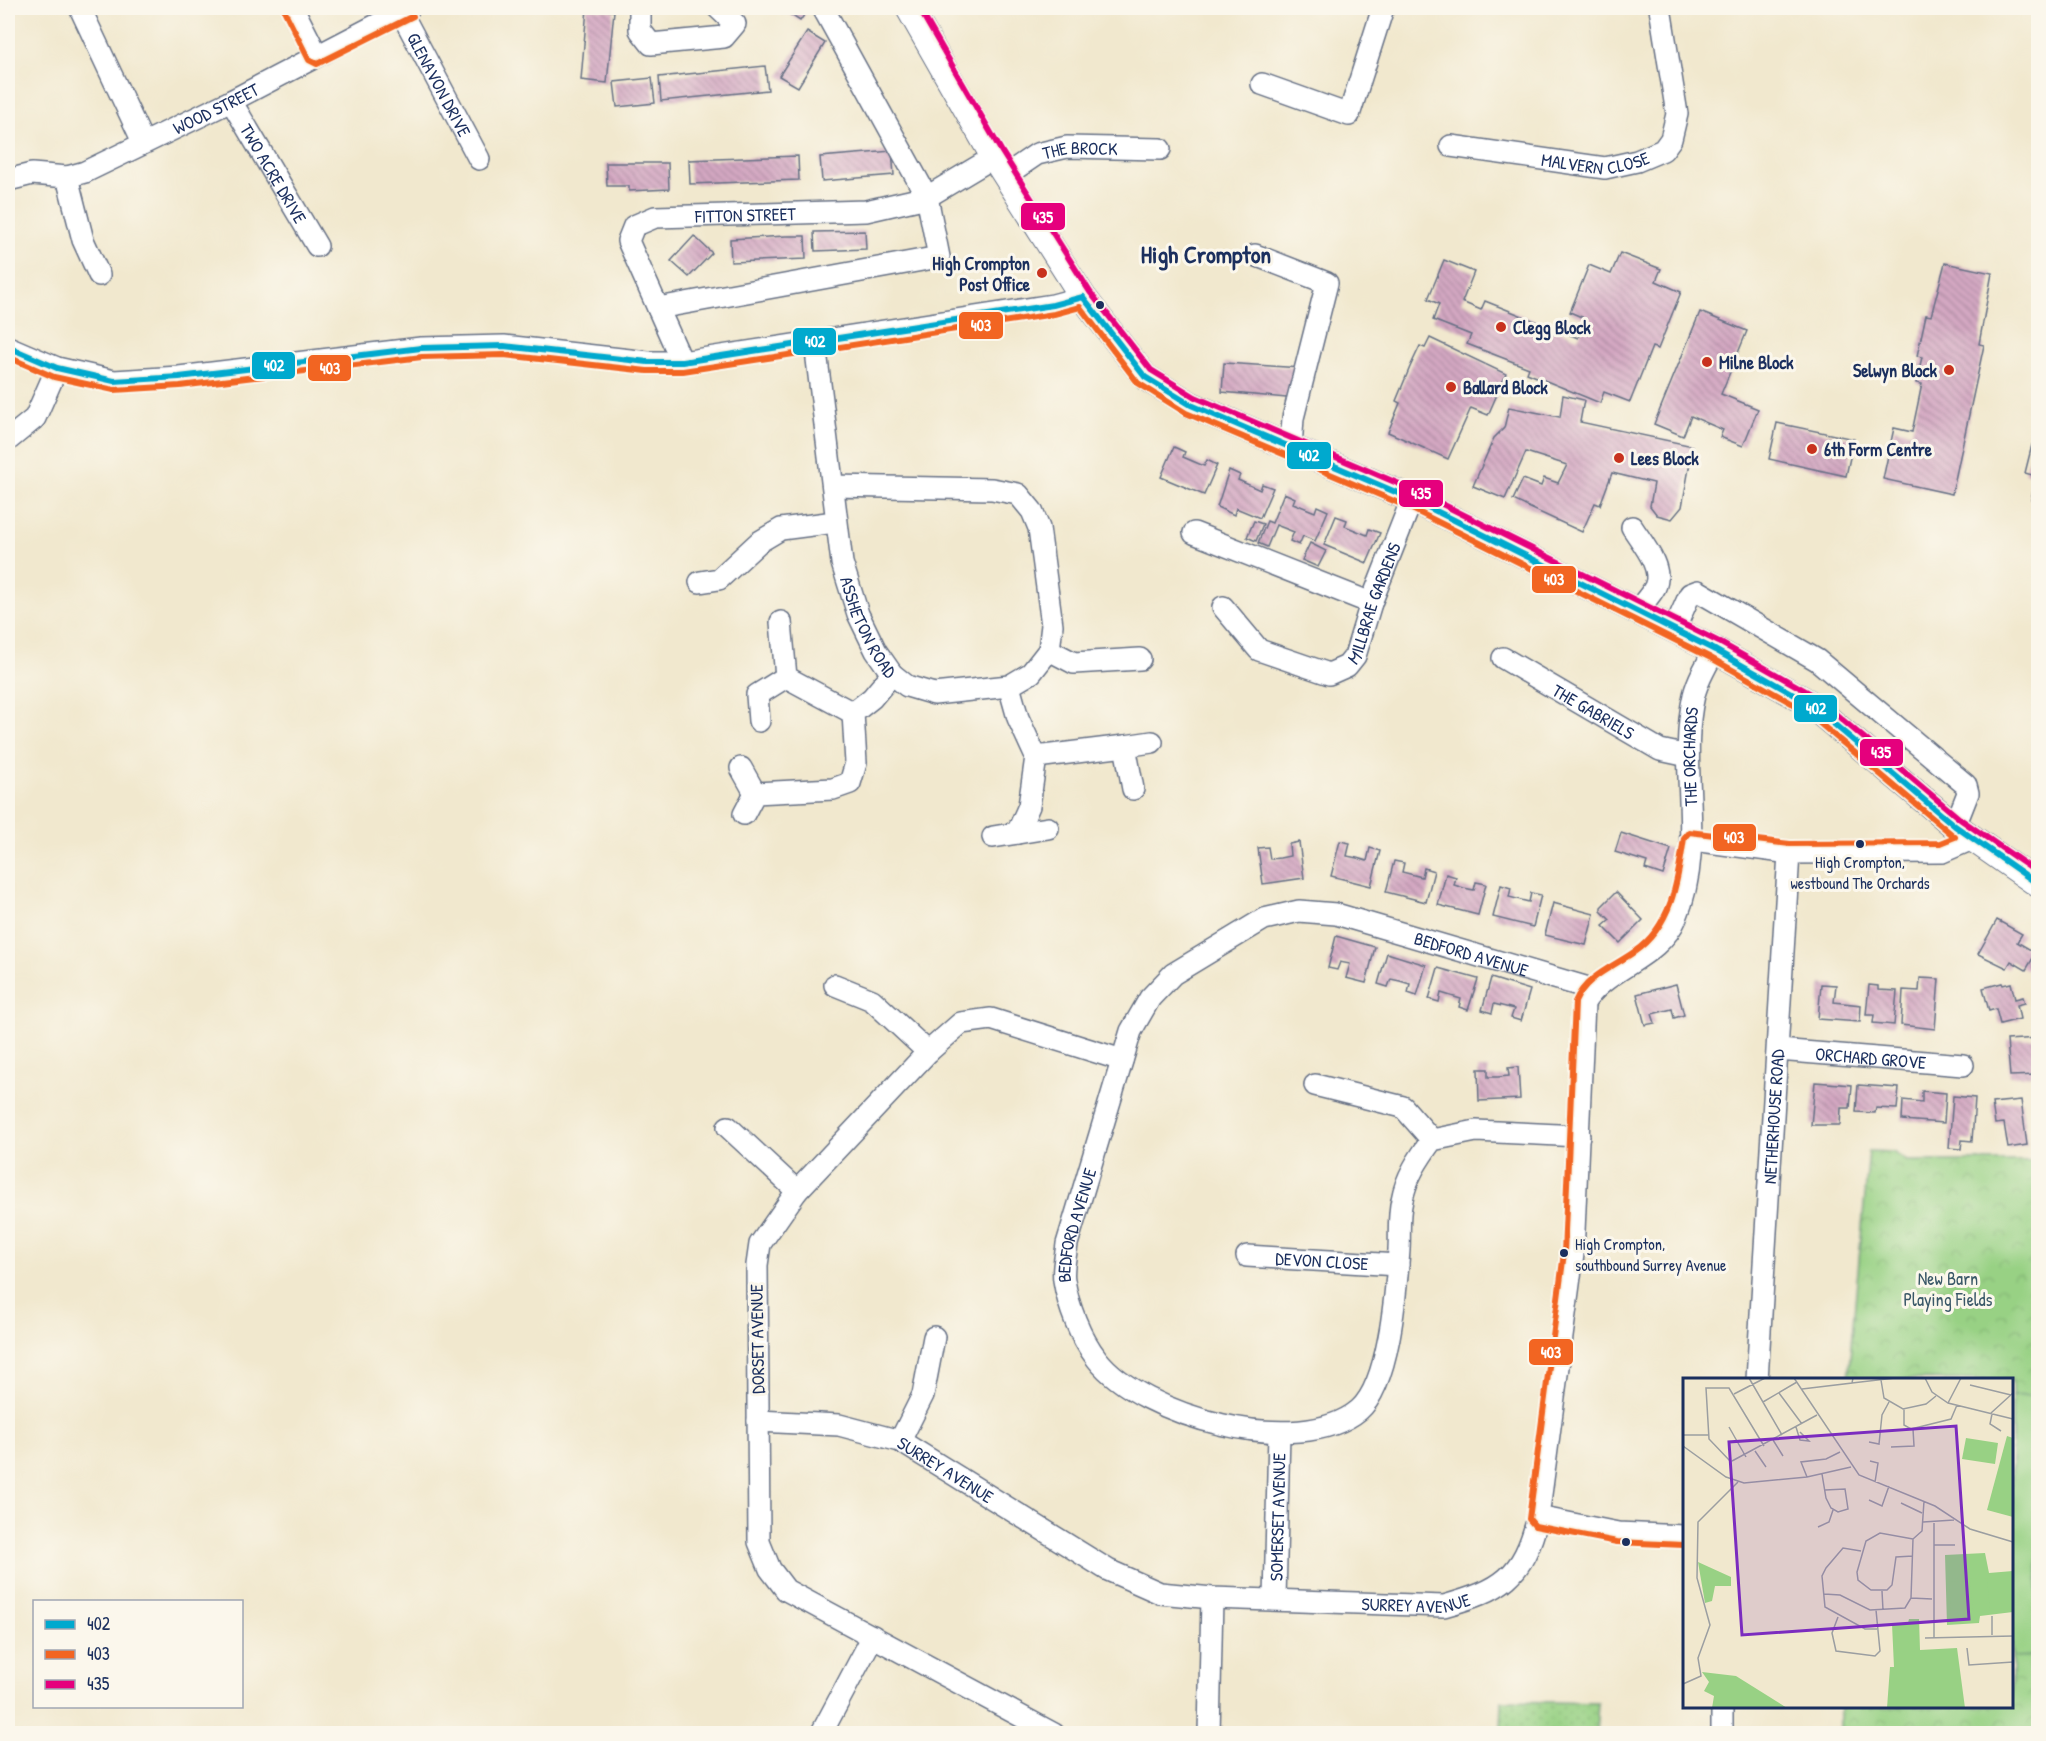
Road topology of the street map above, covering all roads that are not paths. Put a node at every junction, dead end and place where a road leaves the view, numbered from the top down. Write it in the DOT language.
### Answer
graph roads {
  1 [pos="80,8"];
  2 [pos="293,8"];
  3 [pos="640,8"];
  4 [pos="718,8"];
  5 [pos="822,8"];
  6 [pos="909,8"];
  7 [pos="1383,8"];
  8 [pos="1660,8"];
  9 [pos="405,10"];
  10 [pos="317,55"];
  11 [pos="1262,84"];
  12 [pos="231,101"];
  13 [pos="143,142"];
  14 [pos="1451,146"];
  15 [pos="1160,149"];
  16 [pos="479,159"];
  17 [pos="1000,166"];
  18 [pos="9,177"];
  19 [pos="67,177"];
  20 [pos="927,197"];
  21 [pos="317,246"];
  22 [pos="1255,255"];
  23 [pos="99,275"];
  24 [pos="1083,297"];
  25 [pos="658,308"];
  26 [pos="815,343"];
  27 [pos="8,347"];
  28 [pos="682,362"];
  29 [pos="57,368"];
  30 [pos="8,440"];
  31 [pos="1291,448"];
  32 [pos="833,486"];
  33 [pos="1412,499"];
  34 [pos="835,522"];
  35 [pos="1632,527"];
  36 [pos="1194,533"];
  37 [pos="700,582"];
  38 [pos="1371,603"];
  39 [pos="1223,607"];
  40 [pos="1637,610"];
  41 [pos="781,622"];
  42 [pos="1675,628"];
  43 [pos="1049,650"];
  44 [pos="1716,650"];
  45 [pos="1503,658"];
  46 [pos="1140,660"];
  47 [pos="892,674"];
  48 [pos="786,677"];
  49 [pos="1009,686"];
  50 [pos="853,713"];
  51 [pos="759,721"];
  52 [pos="1152,742"];
  53 [pos="1125,746"];
  54 [pos="1688,756"];
  55 [pos="1036,757"];
  56 [pos="741,768"];
  57 [pos="1133,789"];
  58 [pos="755,793"];
  59 [pos="744,814"];
  60 [pos="1048,828"];
  61 [pos="1017,833"];
  62 [pos="1964,833"];
  63 [pos="993,837"];
  64 [pos="1693,840"];
  65 [pos="1789,853"];
  66 [pos="2038,884"];
  67 [pos="835,985"];
  68 [pos="1593,989"];
  69 [pos="1778,1050"];
  70 [pos="928,1052"];
  71 [pos="1122,1060"];
  72 [pos="1963,1065"];
  73 [pos="1315,1085"];
  74 [pos="728,1127"];
  75 [pos="1579,1136"];
  76 [pos="1432,1140"];
  77 [pos="797,1191"];
  78 [pos="1247,1256"];
  79 [pos="1398,1265"];
  80 [pos="934,1338"];
  81 [pos="1756,1378"];
  82 [pos="758,1421"];
  83 [pos="1279,1433"];
  84 [pos="900,1441"];
  85 [pos="1538,1517"];
  86 [pos="1683,1536"];
  87 [pos="1212,1598"];
  88 [pos="1275,1599"];
  89 [pos="873,1636"];
  90 [pos="1722,1708"];
  91 [pos="820,1734"];
  92 [pos="1054,1734"];
  93 [pos="1209,1734"];
  94 [pos="1722,1734"];
  1 -- 13 [label="street"];
  2 -- 10 [label="street"];
  3 -- 4 [label="street"];
  5 -- 20 [label="street"];
  6 -- 17 [label="main road"];
  7 -- 11 [label="street"];
  8 -- 14 [label="street, MALVERN CLOSE"];
  9 -- 10 [label="street, WOOD STREET"];
  9 -- 16 [label="street, GLENAVON DRIVE"];
  10 -- 12 [label="street, WOOD STREET"];
  12 -- 13 [label="street, WOOD STREET"];
  12 -- 21 [label="street, TWO ACRE DRIVE"];
  13 -- 19 [label="street, WOOD STREET"];
  15 -- 17 [label="street, THE BROCK"];
  17 -- 20 [label="street, FITTON STREET"];
  17 -- 24 [label="main road"];
  18 -- 19 [label="street, WOOD STREET"];
  19 -- 23 [label="street"];
  20 -- 25 [label="street"];
  20 -- 25 [label="street, FITTON STREET"];
  22 -- 31 [label="street"];
  24 -- 26 [label="street"];
  24 -- 31 [label="main road"];
  25 -- 28 [label="street, FITTON STREET"];
  26 -- 28 [label="street"];
  26 -- 32 [label="street, ASSHETON ROAD"];
  27 -- 29 [label="street"];
  28 -- 29 [label="street"];
  29 -- 30 [label="street"];
  31 -- 33 [label="main road"];
  32 -- 34 [label="street, ASSHETON ROAD"];
  32 -- 43 [label="street"];
  33 -- 38 [label="street, MILLBRAE GARDENS"];
  33 -- 40 [label="main road"];
  34 -- 37 [label="street"];
  34 -- 47 [label="street, ASSHETON ROAD"];
  35 -- 40 [label="street"];
  36 -- 38 [label="street"];
  38 -- 39 [label="street, MILLBRAE GARDENS"];
  40 -- 42 [label="main road"];
  41 -- 48 [label="street"];
  42 -- 44 [label="main road"];
  42 -- 62 [label="street"];
  43 -- 46 [label="street"];
  43 -- 49 [label="street, ASSHETON ROAD"];
  44 -- 54 [label="street, THE ORCHARDS"];
  44 -- 62 [label="main road"];
  45 -- 54 [label="street, THE GABRIELS"];
  47 -- 49 [label="street, ASSHETON ROAD"];
  47 -- 50 [label="street"];
  48 -- 50 [label="street"];
  48 -- 51 [label="street"];
  49 -- 55 [label="street"];
  50 -- 58 [label="street"];
  52 -- 53 [label="street"];
  53 -- 55 [label="street"];
  53 -- 57 [label="street"];
  54 -- 64 [label="street, THE ORCHARDS"];
  55 -- 61 [label="street"];
  56 -- 58 [label="street"];
  58 -- 59 [label="street"];
  60 -- 61 [label="street"];
  61 -- 63 [label="street"];
  62 -- 65 [label="street"];
  62 -- 66 [label="main road"];
  64 -- 65 [label="street"];
  64 -- 68 [label="street, THE ORCHARDS"];
  65 -- 69 [label="street, NETHERHOUSE ROAD"];
  67 -- 70 [label="street"];
  68 -- 71 [label="street, BEDFORD AVENUE"];
  68 -- 75 [label="street, SURREY AVENUE"];
  69 -- 72 [label="street, ORCHARD GROVE"];
  69 -- 81 [label="street, NETHERHOUSE ROAD"];
  70 -- 71 [label="street, DORSET AVENUE"];
  70 -- 77 [label="street, DORSET AVENUE"];
  71 -- 83 [label="street, BEDFORD AVENUE"];
  73 -- 76 [label="street"];
  74 -- 77 [label="street"];
  75 -- 76 [label="street"];
  75 -- 85 [label="street, SURREY AVENUE"];
  76 -- 79 [label="street, BEDFORD AVENUE"];
  77 -- 82 [label="street, DORSET AVENUE"];
  78 -- 79 [label="street, DEVON CLOSE"];
  79 -- 83 [label="street, BEDFORD AVENUE"];
  80 -- 84 [label="street"];
  82 -- 84 [label="street, SURREY AVENUE"];
  82 -- 89 [label="street, DORSET AVENUE"];
  83 -- 88 [label="street, SOMERSET AVENUE"];
  84 -- 87 [label="street, SURREY AVENUE"];
  85 -- 86 [label="street"];
  85 -- 88 [label="street, SURREY AVENUE"];
  87 -- 88 [label="street, SURREY AVENUE"];
  87 -- 93 [label="street"];
  89 -- 91 [label="street"];
  89 -- 92 [label="street, DORSET AVENUE"];
  90 -- 94 [label="street"];
}
